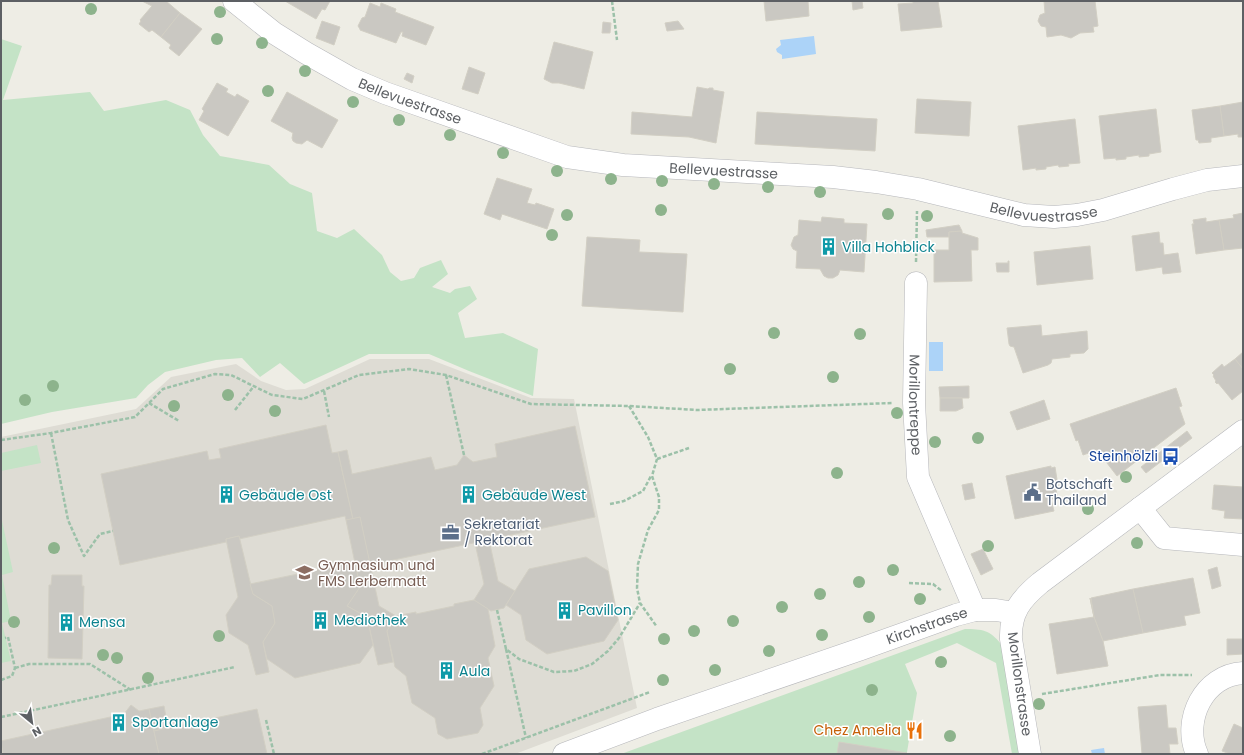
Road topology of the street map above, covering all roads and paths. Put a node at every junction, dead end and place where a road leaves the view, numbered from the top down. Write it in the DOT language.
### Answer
graph roads {
  1 [pos="234,1"];
  2 [pos="612,1"];
  3 [pos="617,40"];
  4 [pos="1243,176"];
  5 [pos="918,189"];
  6 [pos="916,283"];
  7 [pos="446,375"];
  8 [pos="254,386"];
  9 [pos="324,391"];
  10 [pos="914,402"];
  11 [pos="149,404"];
  12 [pos="629,406"];
  13 [pos="235,410"];
  14 [pos="330,417"];
  15 [pos="180,421"];
  16 [pos="1243,431"];
  17 [pos="51,433"];
  18 [pos="1,440"];
  19 [pos="688,448"];
  20 [pos="464,455"];
  21 [pos="657,459"];
  22 [pos="652,476"];
  23 [pos="610,504"];
  24 [pos="1140,508"];
  25 [pos="113,531"];
  26 [pos="1243,544"];
  27 [pos="909,583"];
  28 [pos="640,603"];
  29 [pos="497,610"];
  30 [pos="965,612"];
  31 [pos="1014,613"];
  32 [pos="657,627"];
  33 [pos="5,638"];
  34 [pos="506,648"];
  35 [pos="235,667"];
  36 [pos="15,668"];
  37 [pos="1233,675"];
  38 [pos="1,680"];
  39 [pos="130,690"];
  40 [pos="650,692"];
  41 [pos="1020,698"];
  42 [pos="1,717"];
  43 [pos="266,720"];
  44 [pos="526,738"];
  45 [pos="274,754"];
  46 [pos="482,754"];
  47 [pos="564,754"];
  48 [pos="1030,754"];
  49 [pos="1197,754"];
  1 -- 5 [label="street, Bellevuestrasse"];
  2 -- 3 [label="path"];
  4 -- 5 [label="street, Bellevuestrasse"];
  5 -- 6 [label="path"];
  6 -- 10 [label="street, Morillontreppe"];
  7 -- 9 [label="path"];
  7 -- 12 [label="path"];
  7 -- 20 [label="path"];
  8 -- 9 [label="path"];
  8 -- 11 [label="path"];
  8 -- 13 [label="path"];
  9 -- 14 [label="path"];
  10 -- 12 [label="path"];
  10 -- 30 [label="street, Morillontreppe"];
  11 -- 15 [label="path"];
  11 -- 17 [label="path"];
  12 -- 21 [label="path"];
  16 -- 24 [label="street"];
  17 -- 18 [label="path"];
  17 -- 25 [label="path"];
  19 -- 21 [label="path"];
  21 -- 22 [label="path"];
  22 -- 23 [label="path"];
  22 -- 28 [label="path"];
  24 -- 26 [label="street"];
  24 -- 31 [label="street"];
  27 -- 30 [label="path"];
  28 -- 32 [label="path"];
  28 -- 34 [label="path"];
  29 -- 34 [label="path"];
  30 -- 31 [label="street, Kirchstrasse"];
  30 -- 47 [label="street, Kirchstrasse"];
  31 -- 41 [label="street, Morillonstrasse"];
  33 -- 36 [label="path"];
  34 -- 44 [label="path"];
  35 -- 39 [label="path"];
  36 -- 38 [label="path"];
  36 -- 39 [label="path"];
  37 -- 41 [label="path"];
  37 -- 49 [label="street"];
  39 -- 42 [label="path"];
  40 -- 44 [label="path"];
  41 -- 48 [label="street, Morillonstrasse"];
  43 -- 45 [label="path"];
  44 -- 46 [label="path"];
}
